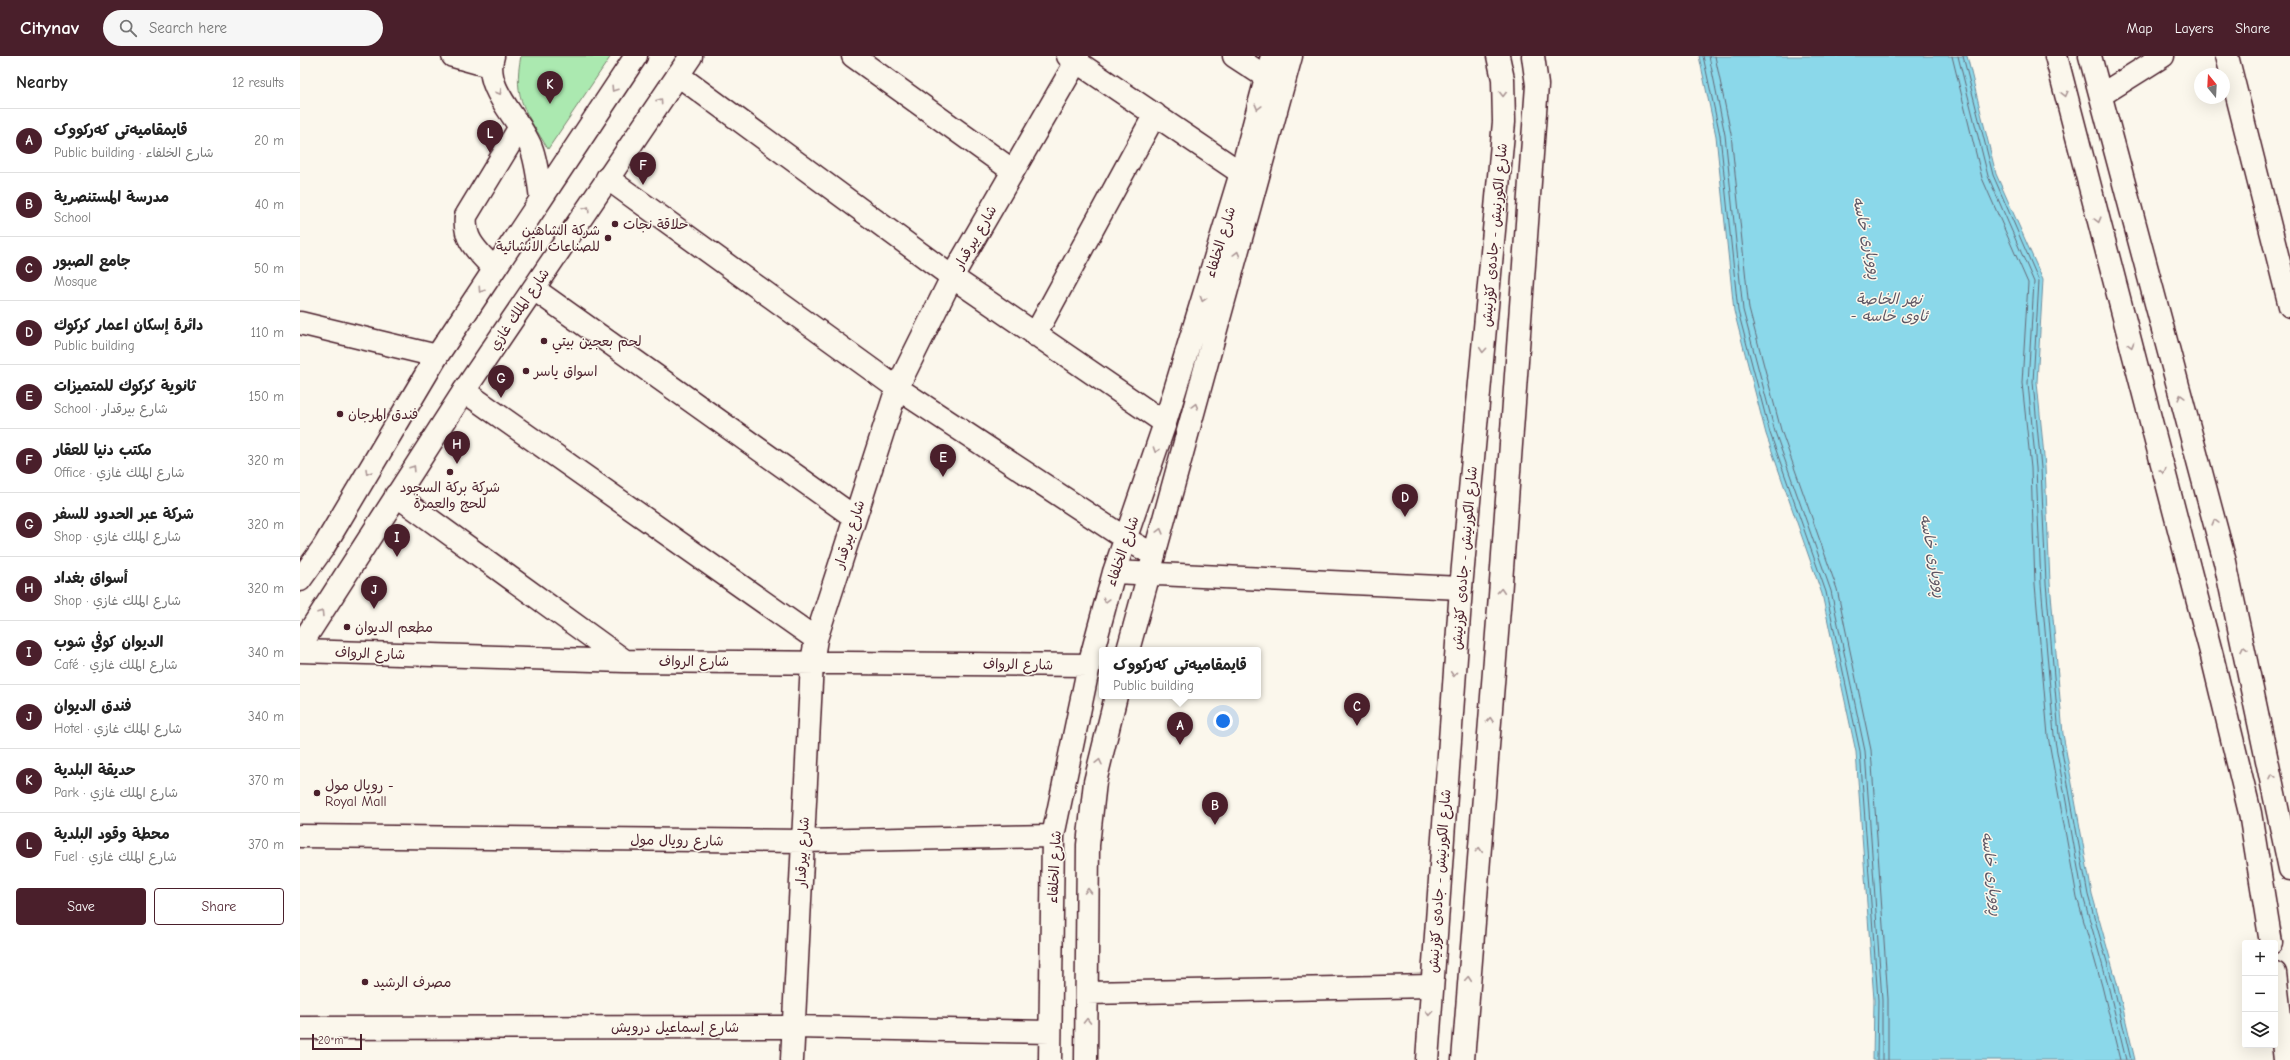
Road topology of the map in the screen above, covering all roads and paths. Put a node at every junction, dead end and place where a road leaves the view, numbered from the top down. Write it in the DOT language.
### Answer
graph roads {
  1 [pos="453,56"];
  2 [pos="636,56"];
  3 [pos="691,56"];
  4 [pos="853,56"];
  5 [pos="1234,56"];
  6 [pos="1272,56"];
  7 [pos="1291,56"];
  8 [pos="1498,56"];
  9 [pos="1533,56"];
  10 [pos="2056,56"];
  11 [pos="2090,56"];
  12 [pos="2163,56"];
  13 [pos="2227,56"];
  14 [pos="1074,58"];
  15 [pos="491,61"];
  16 [pos="678,75"];
  17 [pos="1266,77"];
  18 [pos="2101,95"];
  19 [pos="1155,114"];
  20 [pos="520,127"];
  21 [pos="1013,171"];
  22 [pos="1241,173"];
  23 [pos="607,178"];
  24 [pos="541,199"];
  25 [pos="1493,246"];
  26 [pos="1525,248"];
  27 [pos="494,269"];
  28 [pos="952,277"];
  29 [pos="534,289"];
  30 [pos="2290,306"];
  31 [pos="300,323"];
  32 [pos="1035,335"];
  33 [pos="437,356"];
  34 [pos="897,388"];
  35 [pos="464,391"];
  36 [pos="1166,423"];
  37 [pos="396,495"];
  38 [pos="854,517"];
  39 [pos="1126,539"];
  40 [pos="323,548"];
  41 [pos="1151,564"];
  42 [pos="351,565"];
  43 [pos="1114,572"];
  44 [pos="300,580"];
  45 [pos="1460,588"];
  46 [pos="816,639"];
  47 [pos="300,646"];
  48 [pos="1129,647"];
  49 [pos="300,651"];
  50 [pos="625,660"];
  51 [pos="812,662"];
  52 [pos="1089,665"];
  53 [pos="1115,699"];
  54 [pos="2278,807"];
  55 [pos="2250,813"];
  56 [pos="300,836"];
  57 [pos="1053,836"];
  58 [pos="803,841"];
  59 [pos="2290,869"];
  60 [pos="2271,940"];
  61 [pos="2275,976"];
  62 [pos="1431,986"];
  63 [pos="1087,993"];
  64 [pos="794,1027"];
  65 [pos="300,1028"];
  66 [pos="1050,1032"];
  67 [pos="792,1060"];
  68 [pos="1050,1060"];
  69 [pos="1086,1060"];
  70 [pos="1427,1060"];
  71 [pos="1463,1060"];
  72 [pos="2284,1060"];
  1 -- 15 [label="street"];
  2 -- 24 [label="street, one-way"];
  3 -- 16 [label="street, شارع الملك غازي"];
  4 -- 21 [label="street"];
  5 -- 17 [label="street"];
  6 -- 17 [label="street, شارع الخلفاء"];
  41 -- 7 [label="street, one-way"];
  8 -- 25 [label="street, شارع الكورنيش - جادەی کۆرنیش, one-way"];
  9 -- 26 [label="street"];
  10 -- 55 [label="street, one-way"];
  11 -- 18 [label="street"];
  12 -- 18 [label="street"];
  13 -- 30 [label="street"];
  14 -- 19 [label="street"];
  14 -- 21 [label="street, شارع بيرقدار"];
  15 -- 20 [label="street, one-way"];
  23 -- 16 [label="street, شارع الملك غازي, one-way"];
  16 -- 28 [label="street"];
  17 -- 22 [label="street, شارع الخلفاء, one-way"];
  54 -- 18 [label="street, one-way"];
  19 -- 22 [label="street"];
  19 -- 32 [label="street"];
  20 -- 24 [label="street"];
  20 -- 27 [label="street"];
  21 -- 28 [label="street, شارع بيرقدار"];
  22 -- 36 [label="street, شارع الخلفاء, one-way"];
  29 -- 23 [label="street, شارع الملك غازي, one-way"];
  23 -- 34 [label="street"];
  24 -- 27 [label="street"];
  25 -- 26 [label="street"];
  25 -- 45 [label="street, شارع الكورنيش - جادەی کۆرنیش, one-way"];
  71 -- 26 [label="street, one-way"];
  27 -- 33 [label="street, one-way"];
  28 -- 32 [label="street"];
  28 -- 34 [label="street, شارع بيرقدار"];
  29 -- 35 [label="street, شارع الملك غازي"];
  29 -- 38 [label="street"];
  31 -- 33 [label="street"];
  32 -- 36 [label="street"];
  33 -- 40 [label="street, one-way"];
  34 -- 38 [label="street, شارع بيرقدار"];
  34 -- 39 [label="street"];
  37 -- 35 [label="street, شارع الملك غازي, one-way"];
  35 -- 46 [label="street"];
  36 -- 39 [label="street, شارع الخلفاء, one-way"];
  37 -- 42 [label="street, شارع الملك غازي"];
  37 -- 50 [label="street"];
  38 -- 46 [label="street, شارع بيرقدار"];
  39 -- 41 [label="street"];
  39 -- 43 [label="street, شارع الخلفاء"];
  40 -- 42 [label="street"];
  40 -- 44 [label="street"];
  41 -- 43 [label="street"];
  41 -- 45 [label="street"];
  41 -- 48 [label="street"];
  47 -- 42 [label="street, شارع الملك غازي, one-way"];
  43 -- 52 [label="street, شارع الخلفاء, one-way"];
  45 -- 62 [label="street, شارع الكورنيش - جادەی کۆرنیش, one-way"];
  46 -- 51 [label="street, شارع بيرقدار"];
  49 -- 50 [label="street, شارع الرواف"];
  50 -- 51 [label="street, شارع الرواف"];
  51 -- 52 [label="street, شارع الرواف"];
  51 -- 58 [label="street, شارع بيرقدار"];
  52 -- 57 [label="street, شارع الخلفاء"];
  63 -- 53 [label="street, one-way"];
  54 -- 55 [label="street"];
  54 -- 59 [label="street"];
  55 -- 60 [label="street"];
  56 -- 58 [label="street, شارع رويال مول"];
  57 -- 58 [label="street, شارع رويال مول"];
  57 -- 66 [label="street, شارع الخلفاء"];
  58 -- 64 [label="street, شارع بيرقدار"];
  61 -- 72 [label="street"];
  62 -- 63 [label="street"];
  62 -- 70 [label="street, شارع الكورنيش - جادەی کۆرنیش, one-way"];
  69 -- 63 [label="street, one-way"];
  64 -- 65 [label="street, شارع إسماعيل درويش"];
  64 -- 66 [label="street, شارع إسماعيل درويش"];
  64 -- 67 [label="street, شارع بيرقدار"];
  66 -- 68 [label="street, شارع الخلفاء"];
}
